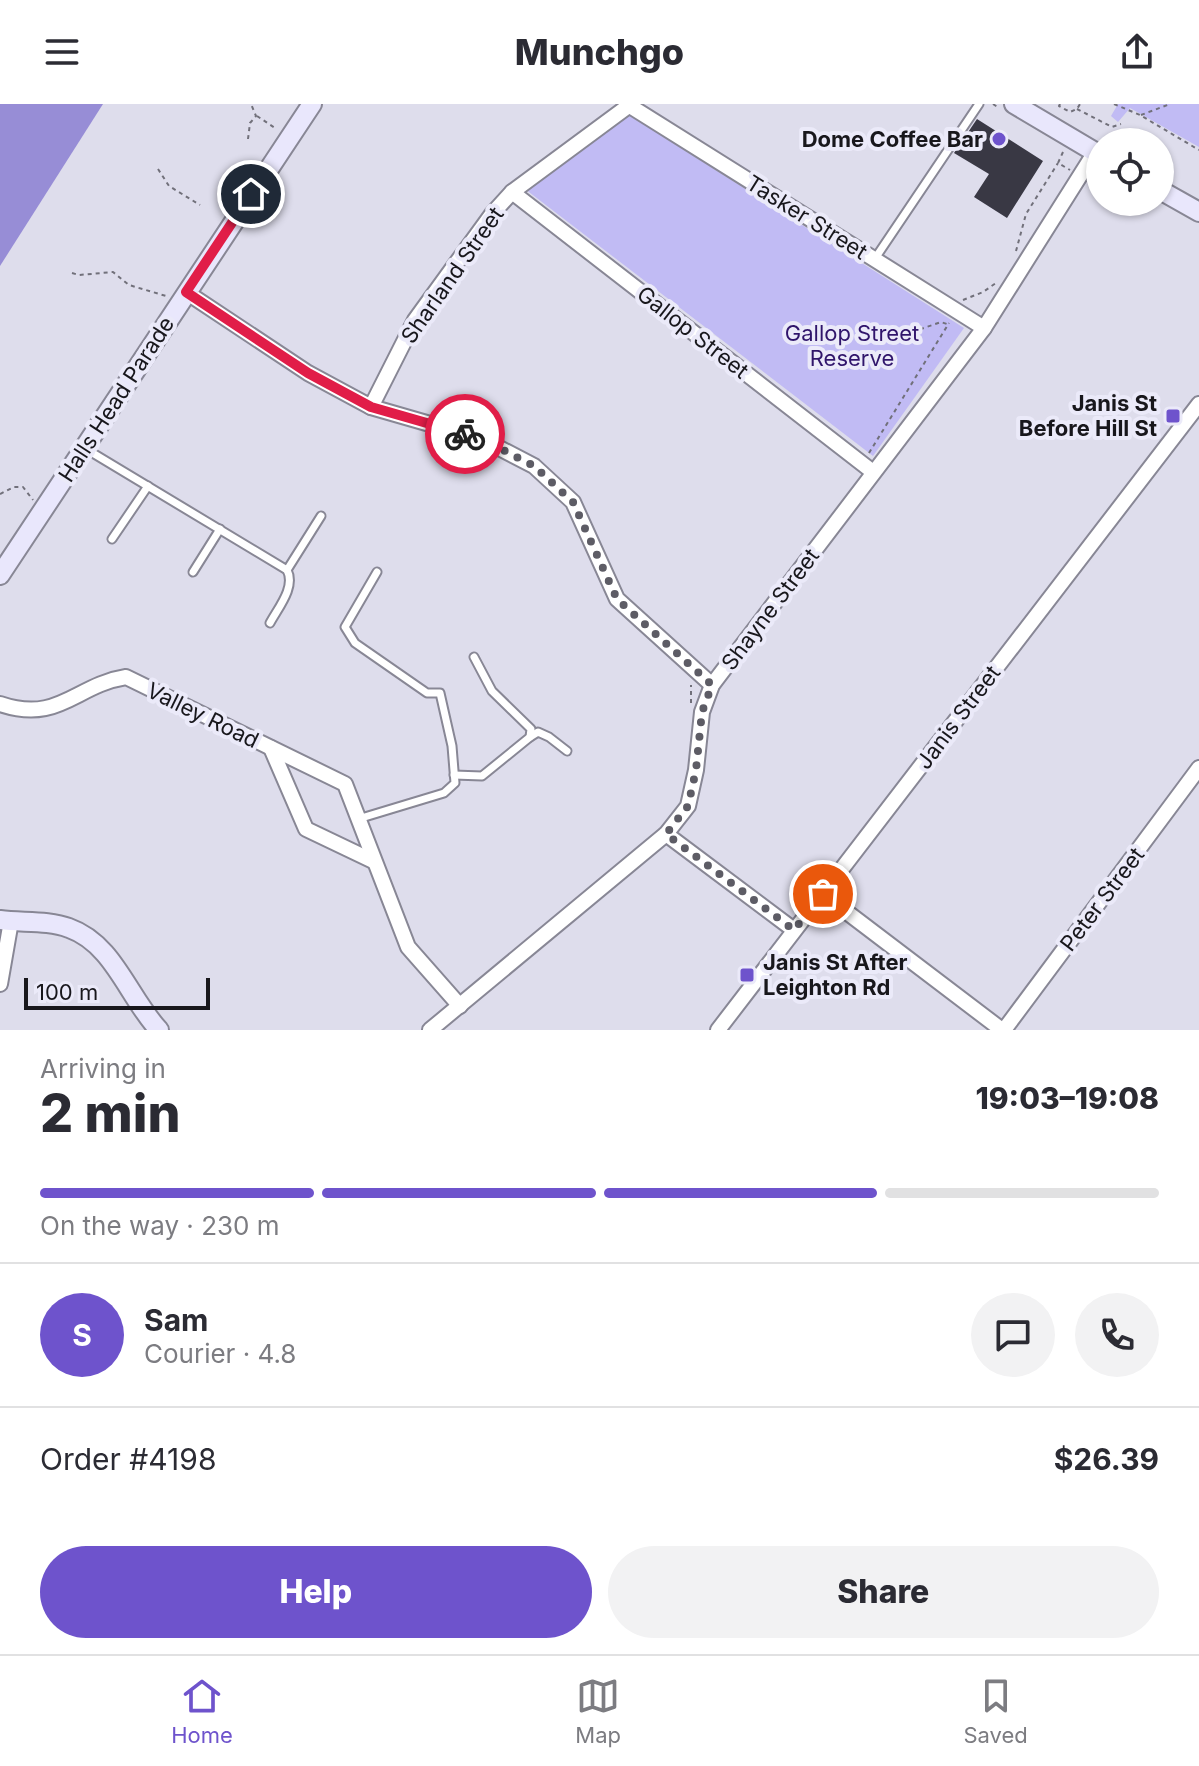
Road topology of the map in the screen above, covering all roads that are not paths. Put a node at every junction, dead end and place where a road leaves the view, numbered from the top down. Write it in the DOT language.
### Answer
graph roads {
  1 [pos="312,104"];
  2 [pos="979,104"];
  3 [pos="631,105"];
  4 [pos="1009,107"];
  5 [pos="1086,148"];
  6 [pos="1086,167"];
  7 [pos="512,192"];
  8 [pos="1174,198"];
  9 [pos="1199,212"];
  10 [pos="874,260"];
  11 [pos="178,295"];
  12 [pos="984,328"];
  13 [pos="1199,404"];
  14 [pos="371,407"];
  15 [pos="85,448"];
  16 [pos="873,472"];
  17 [pos="148,486"];
  18 [pos="321,516"];
  19 [pos="220,529"];
  20 [pos="112,539"];
  21 [pos="287,570"];
  22 [pos="193,572"];
  23 [pos="377,572"];
  24 [pos="0,575"];
  25 [pos="270,623"];
  26 [pos="474,657"];
  27 [pos="712,685"];
  28 [pos="0,704"];
  29 [pos="530,737"];
  30 [pos="271,748"];
  31 [pos="567,751"];
  32 [pos="1199,768"];
  33 [pos="454,775"];
  34 [pos="358,819"];
  35 [pos="666,834"];
  36 [pos="373,861"];
  37 [pos="823,894"];
  38 [pos="6,921"];
  39 [pos="45,924"];
  40 [pos="794,930"];
  41 [pos="0,984"];
  42 [pos="460,1006"];
  43 [pos="149,1030"];
  44 [pos="159,1030"];
  45 [pos="430,1030"];
  46 [pos="718,1030"];
  47 [pos="1003,1030"];
  1 -- 11 [label="street, Halls Head Parade"];
  2 -- 10 [label="lane"];
  3 -- 7 [label="street, Sharland Street"];
  3 -- 10 [label="street, Tasker Street"];
  4 -- 5 [label="street"];
  6 -- 12 [label="street, Shayne Street"];
  7 -- 14 [label="street, Sharland Street"];
  7 -- 16 [label="street, Gallop Street"];
  8 -- 9 [label="street"];
  10 -- 12 [label="street, Tasker Street"];
  11 -- 14 [label="street"];
  11 -- 15 [label="street, Halls Head Parade"];
  12 -- 16 [label="street, Shayne Street"];
  13 -- 37 [label="street, Janis Street"];
  14 -- 27 [label="street"];
  15 -- 17 [label="lane"];
  15 -- 24 [label="street, Halls Head Parade"];
  16 -- 27 [label="street, Shayne Street"];
  17 -- 19 [label="lane"];
  17 -- 20 [label="lane"];
  18 -- 21 [label="lane"];
  19 -- 21 [label="lane"];
  19 -- 22 [label="lane"];
  21 -- 25 [label="lane"];
  23 -- 33 [label="lane"];
  26 -- 29 [label="lane"];
  27 -- 35 [label="street, Shayne Street"];
  28 -- 30 [label="street, Valley Road"];
  29 -- 31 [label="lane"];
  29 -- 33 [label="lane"];
  30 -- 34 [label="street, Valley Road"];
  30 -- 36 [label="street, Valley Road"];
  32 -- 47 [label="street, Peter Street"];
  33 -- 34 [label="lane"];
  34 -- 36 [label="street, Valley Road"];
  35 -- 40 [label="street"];
  35 -- 42 [label="street, Shayne Street"];
  36 -- 42 [label="street, Valley Road"];
  37 -- 40 [label="street, Janis Street"];
  37 -- 47 [label="street"];
  38 -- 39 [label="street"];
  38 -- 41 [label="street"];
  39 -- 43 [label="street"];
  39 -- 44 [label="street"];
  40 -- 46 [label="street, Janis Street"];
  42 -- 45 [label="street, Shayne Street"];
}
